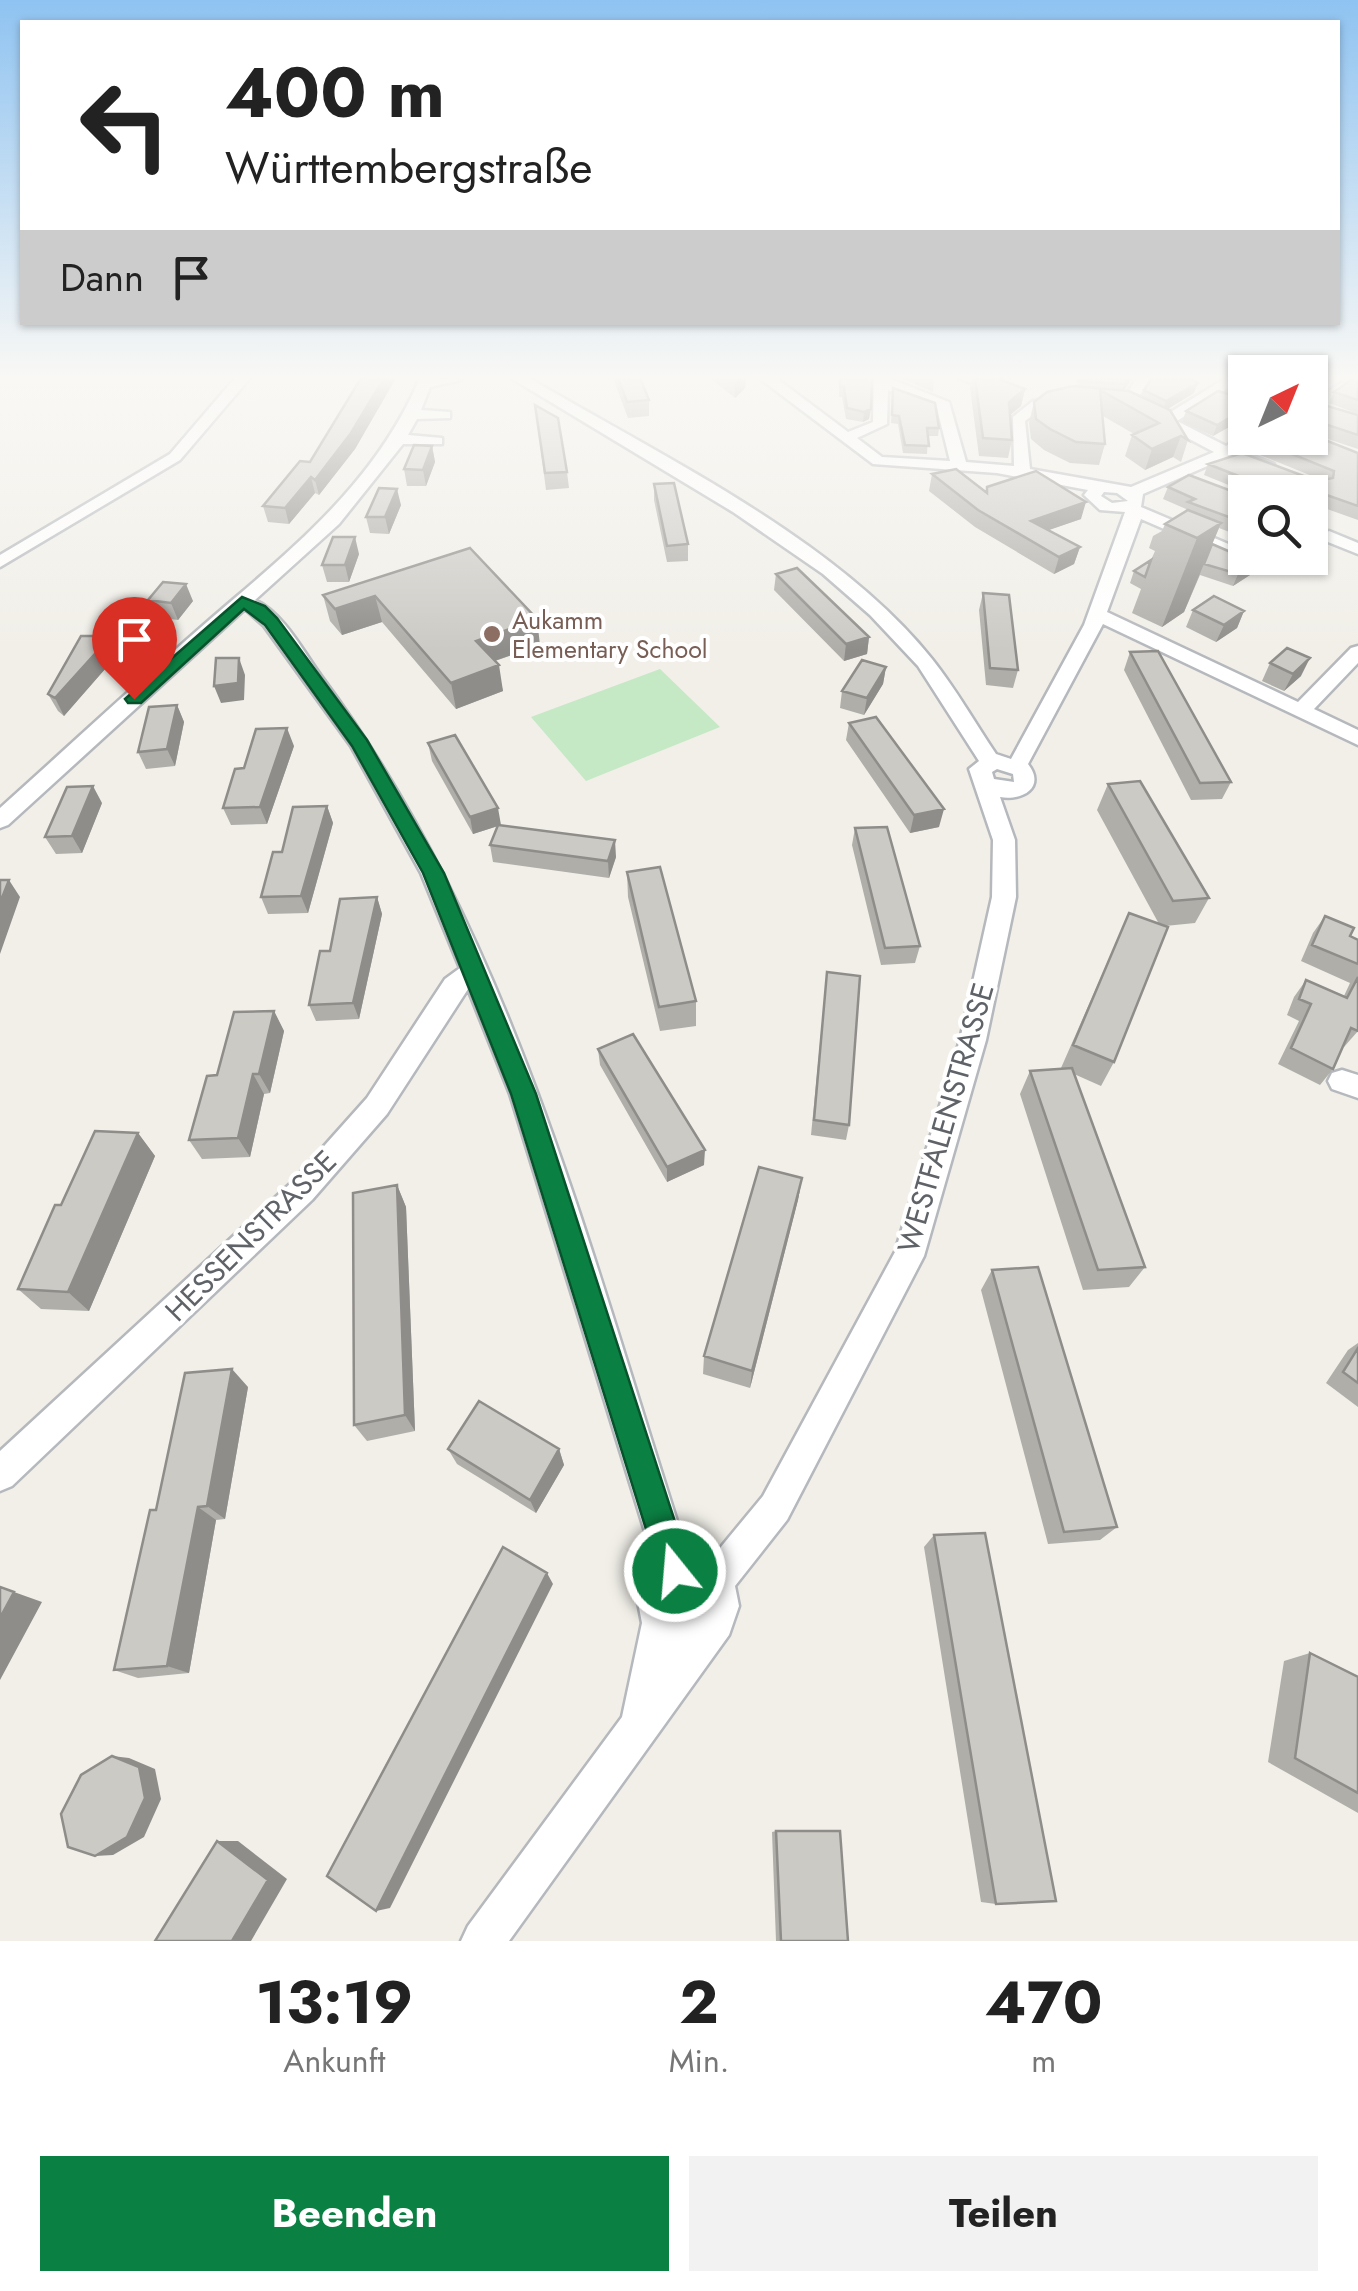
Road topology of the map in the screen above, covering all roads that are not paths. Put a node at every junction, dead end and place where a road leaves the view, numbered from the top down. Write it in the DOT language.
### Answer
graph roads {
  1 [pos="156,469"];
  2 [pos="377,469"];
  3 [pos="669,469"];
  4 [pos="986,469"];
  5 [pos="1022,469"];
  6 [pos="1190,469"];
  7 [pos="1274,469"];
  8 [pos="1022,472"];
  9 [pos="1283,472"];
  10 [pos="1178,474"];
  11 [pos="1194,481"];
  12 [pos="1100,496"];
  13 [pos="1133,503"];
  14 [pos="1328,537"];
  15 [pos="1123,542"];
  16 [pos="1228,549"];
  17 [pos="1358,549"];
  18 [pos="0,562"];
  19 [pos="242,602"];
  20 [pos="1098,615"];
  21 [pos="1358,652"];
  22 [pos="1302,710"];
  23 [pos="1358,738"];
  24 [pos="1017,766"];
  25 [pos="987,773"];
  26 [pos="1020,789"];
  27 [pos="0,820"];
  28 [pos="1004,840"];
  29 [pos="472,972"];
  30 [pos="0,1474"];
  31 [pos="675,1571"];
  32 [pos="714,1584"];
  33 [pos="661,1620"];
  34 [pos="710,1630"];
  35 [pos="639,1731"];
  36 [pos="482,1941"];
  1 -- 18 [label="street"];
  2 -- 19 [label="street"];
  3 -- 25 [label="street, WESTFALENSTRASSE"];
  4 -- 8 [label="street"];
  5 -- 8 [label="street"];
  6 -- 10 [label="street"];
  7 -- 9 [label="street"];
  8 -- 12 [label="street"];
  10 -- 11 [label="street"];
  10 -- 13 [label="street"];
  12 -- 13 [label="street"];
  12 -- 15 [label="street"];
  13 -- 15 [label="street"];
  13 -- 16 [label="street"];
  14 -- 17 [label="street"];
  15 -- 20 [label="street"];
  19 -- 27 [label="street"];
  19 -- 29 [label="street"];
  20 -- 22 [label="street"];
  20 -- 24 [label="street"];
  21 -- 22 [label="street"];
  22 -- 23 [label="street"];
  24 -- 25 [label="street"];
  24 -- 26 [label="street"];
  25 -- 26 [label="street"];
  25 -- 28 [label="street, WESTFALENSTRASSE"];
  26 -- 28 [label="street, WESTFALENSTRASSE"];
  28 -- 32 [label="street, WESTFALENSTRASSE"];
  29 -- 30 [label="street, HESSENSTRASSE"];
  29 -- 31 [label="street"];
  31 -- 32 [label="street"];
  31 -- 33 [label="street"];
  32 -- 34 [label="street"];
  33 -- 34 [label="street"];
  33 -- 35 [label="street"];
  34 -- 35 [label="street"];
  35 -- 36 [label="street"];
}
